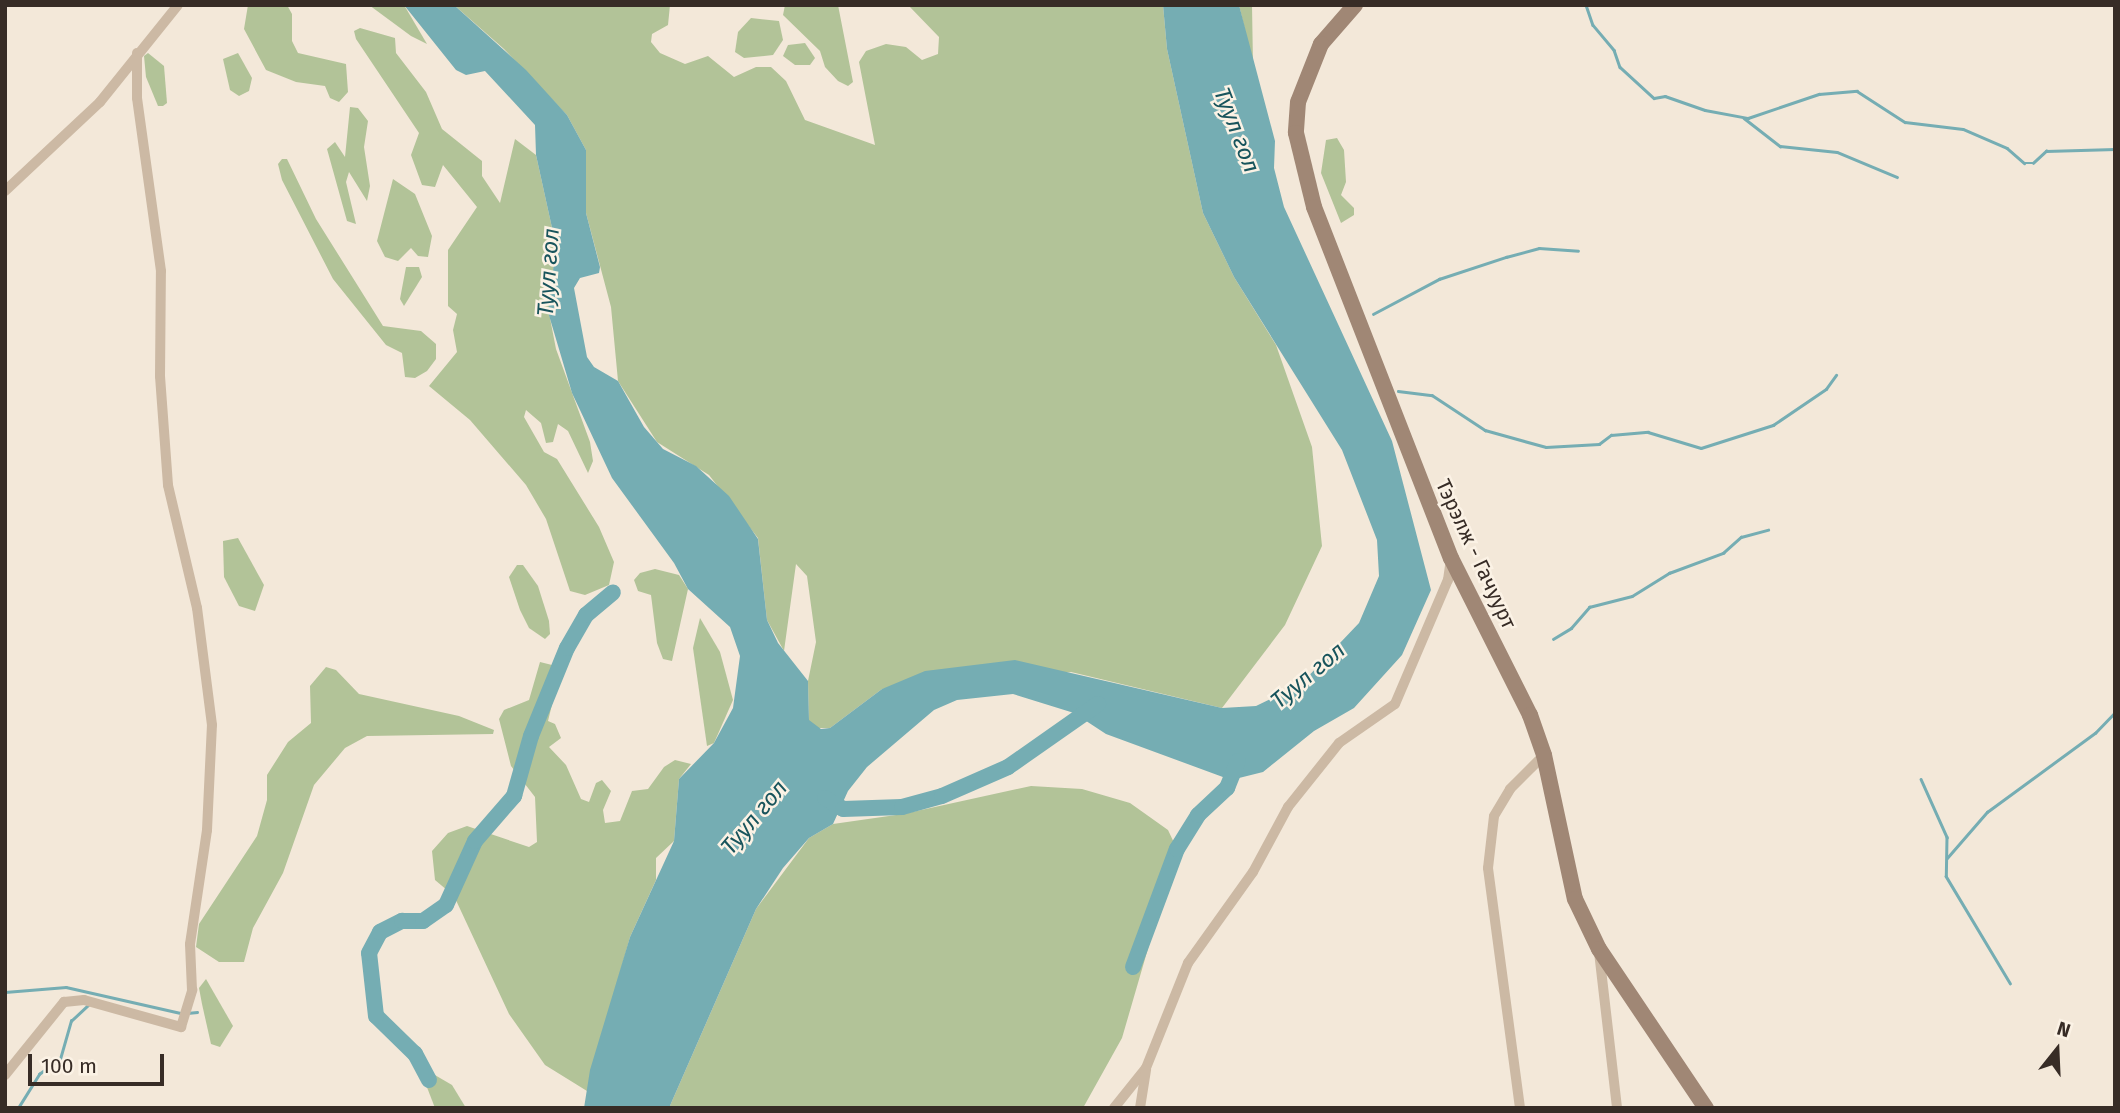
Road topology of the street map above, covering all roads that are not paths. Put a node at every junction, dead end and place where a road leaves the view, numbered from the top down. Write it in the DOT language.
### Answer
graph roads {
  1 [pos="178,5"];
  2 [pos="1355,5"];
  3 [pos="137,53"];
  4 [pos="5,191"];
  5 [pos="1451,558"];
  6 [pos="1544,755"];
  7 [pos="1599,950"];
  8 [pos="1146,1068"];
  9 [pos="5,1075"];
  10 [pos="1114,1108"];
  11 [pos="1140,1108"];
  12 [pos="1520,1108"];
  13 [pos="1617,1108"];
  14 [pos="1706,1108"];
  1 -- 3 [label="street"];
  2 -- 5 [label="main road, Тэрэлж - Гачуурт"];
  3 -- 4 [label="street"];
  3 -- 9 [label="street"];
  5 -- 6 [label="main road, Тэрэлж - Гачуурт"];
  5 -- 8 [label="street"];
  6 -- 7 [label="main road, Тэрэлж - Гачуурт"];
  6 -- 12 [label="street"];
  7 -- 13 [label="street"];
  7 -- 14 [label="main road, Тэрэлж - Гачуурт"];
  8 -- 10 [label="street"];
  8 -- 11 [label="street"];
}
